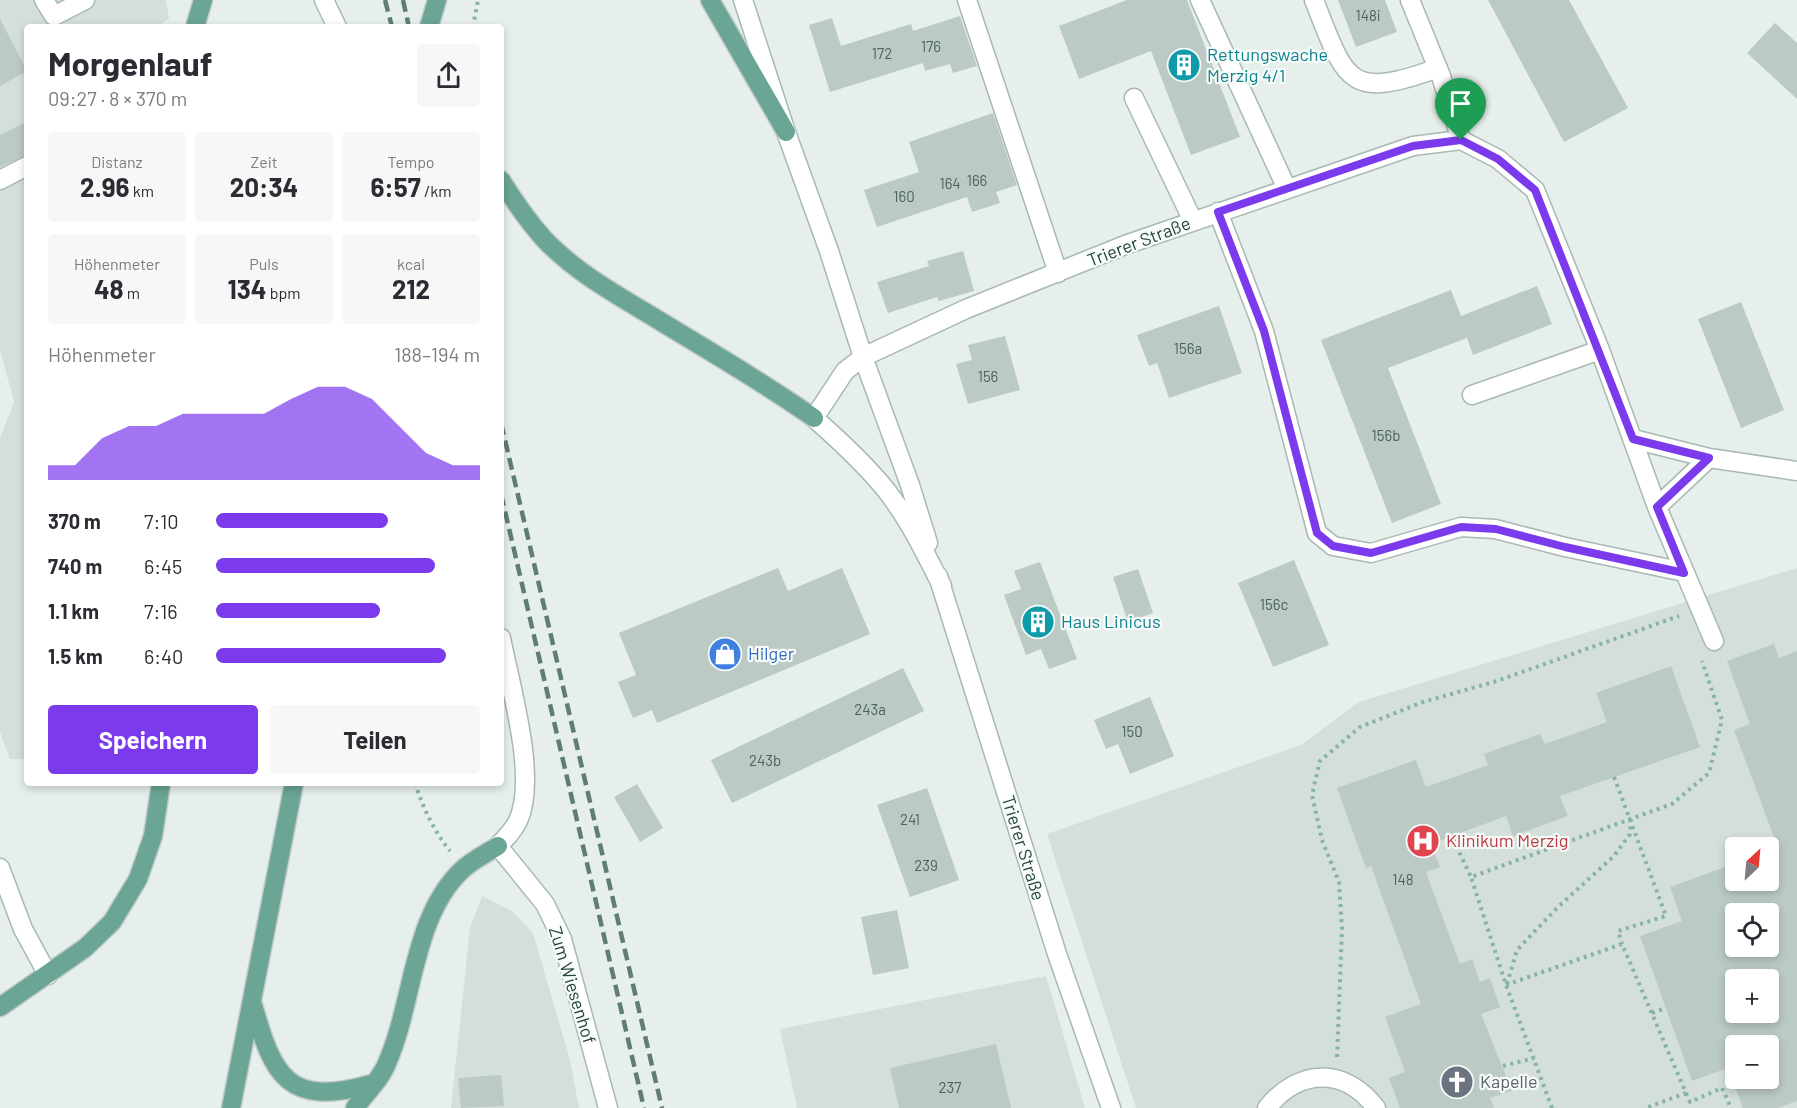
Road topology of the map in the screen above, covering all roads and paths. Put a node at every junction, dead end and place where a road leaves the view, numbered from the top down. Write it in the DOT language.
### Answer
graph roads {
  1 [pos="85,0"];
  2 [pos="203,0"];
  3 [pos="324,0"];
  4 [pos="431,0"];
  5 [pos="438,0"];
  6 [pos="478,0"];
  7 [pos="710,0"];
  8 [pos="743,0"];
  9 [pos="967,0"];
  10 [pos="1200,0"];
  11 [pos="1314,0"];
  12 [pos="1410,0"];
  13 [pos="52,14"];
  14 [pos="196,24"];
  15 [pos="336,24"];
  16 [pos="428,24"];
  17 [pos="429,24"];
  18 [pos="443,24"];
  19 [pos="474,24"];
  20 [pos="1438,68"];
  21 [pos="1134,98"];
  22 [pos="786,132"];
  23 [pos="1461,140"];
  24 [pos="24,168"];
  25 [pos="0,180"];
  26 [pos="504,185"];
  27 [pos="1287,189"];
  28 [pos="1218,212"];
  29 [pos="1192,221"];
  30 [pos="1058,273"];
  31 [pos="1600,350"];
  32 [pos="863,357"];
  33 [pos="1472,395"];
  34 [pos="814,418"];
  35 [pos="1633,439"];
  36 [pos="1709,458"];
  37 [pos="1797,471"];
  38 [pos="1657,507"];
  39 [pos="1684,573"];
  40 [pos="942,586"];
  41 [pos="1700,609"];
  42 [pos="1714,642"];
  43 [pos="504,653"];
  44 [pos="1614,777"];
  45 [pos="161,786"];
  46 [pos="293,786"];
  47 [pos="416,786"];
  48 [pos="1631,819"];
  49 [pos="1453,839"];
  50 [pos="498,846"];
  51 [pos="464,867"];
  52 [pos="0,868"];
  53 [pos="1471,878"];
  54 [pos="1622,944"];
  55 [pos="48,975"];
  56 [pos="1506,985"];
  57 [pos="252,1002"];
  58 [pos="0,1007"];
  59 [pos="1666,1008"];
  60 [pos="1652,1013"];
  61 [pos="1534,1058"];
  62 [pos="1503,1066"];
  63 [pos="1337,1079"];
  64 [pos="373,1083"];
  65 [pos="1686,1093"];
  66 [pos="231,1108"];
  67 [pos="356,1108"];
  68 [pos="608,1108"];
  69 [pos="1111,1108"];
  70 [pos="1267,1108"];
  71 [pos="1376,1108"];
  72 [pos="1552,1108"];
  73 [pos="1646,1108"];
  74 [pos="1731,1108"];
  1 -- 13 [label="street"];
  2 -- 14 [label="main road"];
  3 -- 15 [label="street"];
  4 -- 16 [label="main road"];
  5 -- 17 [label="main road"];
  5 -- 18 [label="main road"];
  6 -- 19 [label="path"];
  7 -- 22 [label="main road"];
  8 -- 22 [label="street, Trierer Straße"];
  9 -- 30 [label="street"];
  10 -- 27 [label="street"];
  11 -- 20 [label="street"];
  12 -- 20 [label="street"];
  20 -- 23 [label="street"];
  21 -- 29 [label="street"];
  22 -- 32 [label="street, Trierer Straße"];
  23 -- 27 [label="street, Trierer Straße"];
  23 -- 31 [label="street"];
  24 -- 25 [label="street"];
  26 -- 34 [label="main road"];
  27 -- 28 [label="street, Trierer Straße"];
  28 -- 29 [label="street, Trierer Straße"];
  28 -- 39 [label="street"];
  29 -- 30 [label="street, Trierer Straße"];
  30 -- 32 [label="street, Trierer Straße"];
  31 -- 33 [label="street"];
  31 -- 35 [label="street"];
  32 -- 34 [label="street, Trierer Straße"];
  32 -- 40 [label="street, Trierer Straße"];
  34 -- 40 [label="street, Trierer Straße"];
  35 -- 36 [label="street"];
  35 -- 38 [label="street"];
  36 -- 37 [label="street"];
  36 -- 38 [label="street"];
  38 -- 39 [label="street"];
  39 -- 41 [label="street"];
  40 -- 69 [label="street, Trierer Straße"];
  41 -- 42 [label="street"];
  41 -- 63 [label="path"];
  42 -- 48 [label="path"];
  43 -- 50 [label="street"];
  44 -- 48 [label="path"];
  45 -- 55 [label="main road"];
  46 -- 57 [label="main road"];
  47 -- 51 [label="path"];
  48 -- 53 [label="path"];
  48 -- 54 [label="path"];
  48 -- 56 [label="path"];
  49 -- 53 [label="path"];
  50 -- 51 [label="main road"];
  50 -- 68 [label="street, Zum Wiesenhof"];
  51 -- 64 [label="main road"];
  52 -- 55 [label="street"];
  53 -- 56 [label="path"];
  54 -- 56 [label="path"];
  54 -- 60 [label="path"];
  55 -- 58 [label="main road"];
  56 -- 61 [label="path"];
  57 -- 64 [label="main road"];
  57 -- 66 [label="main road"];
  59 -- 60 [label="path"];
  60 -- 65 [label="path"];
  61 -- 62 [label="path"];
  61 -- 72 [label="path"];
  63 -- 70 [label="street"];
  63 -- 71 [label="street"];
  64 -- 67 [label="main road"];
  65 -- 73 [label="path"];
  65 -- 74 [label="path"];
}
